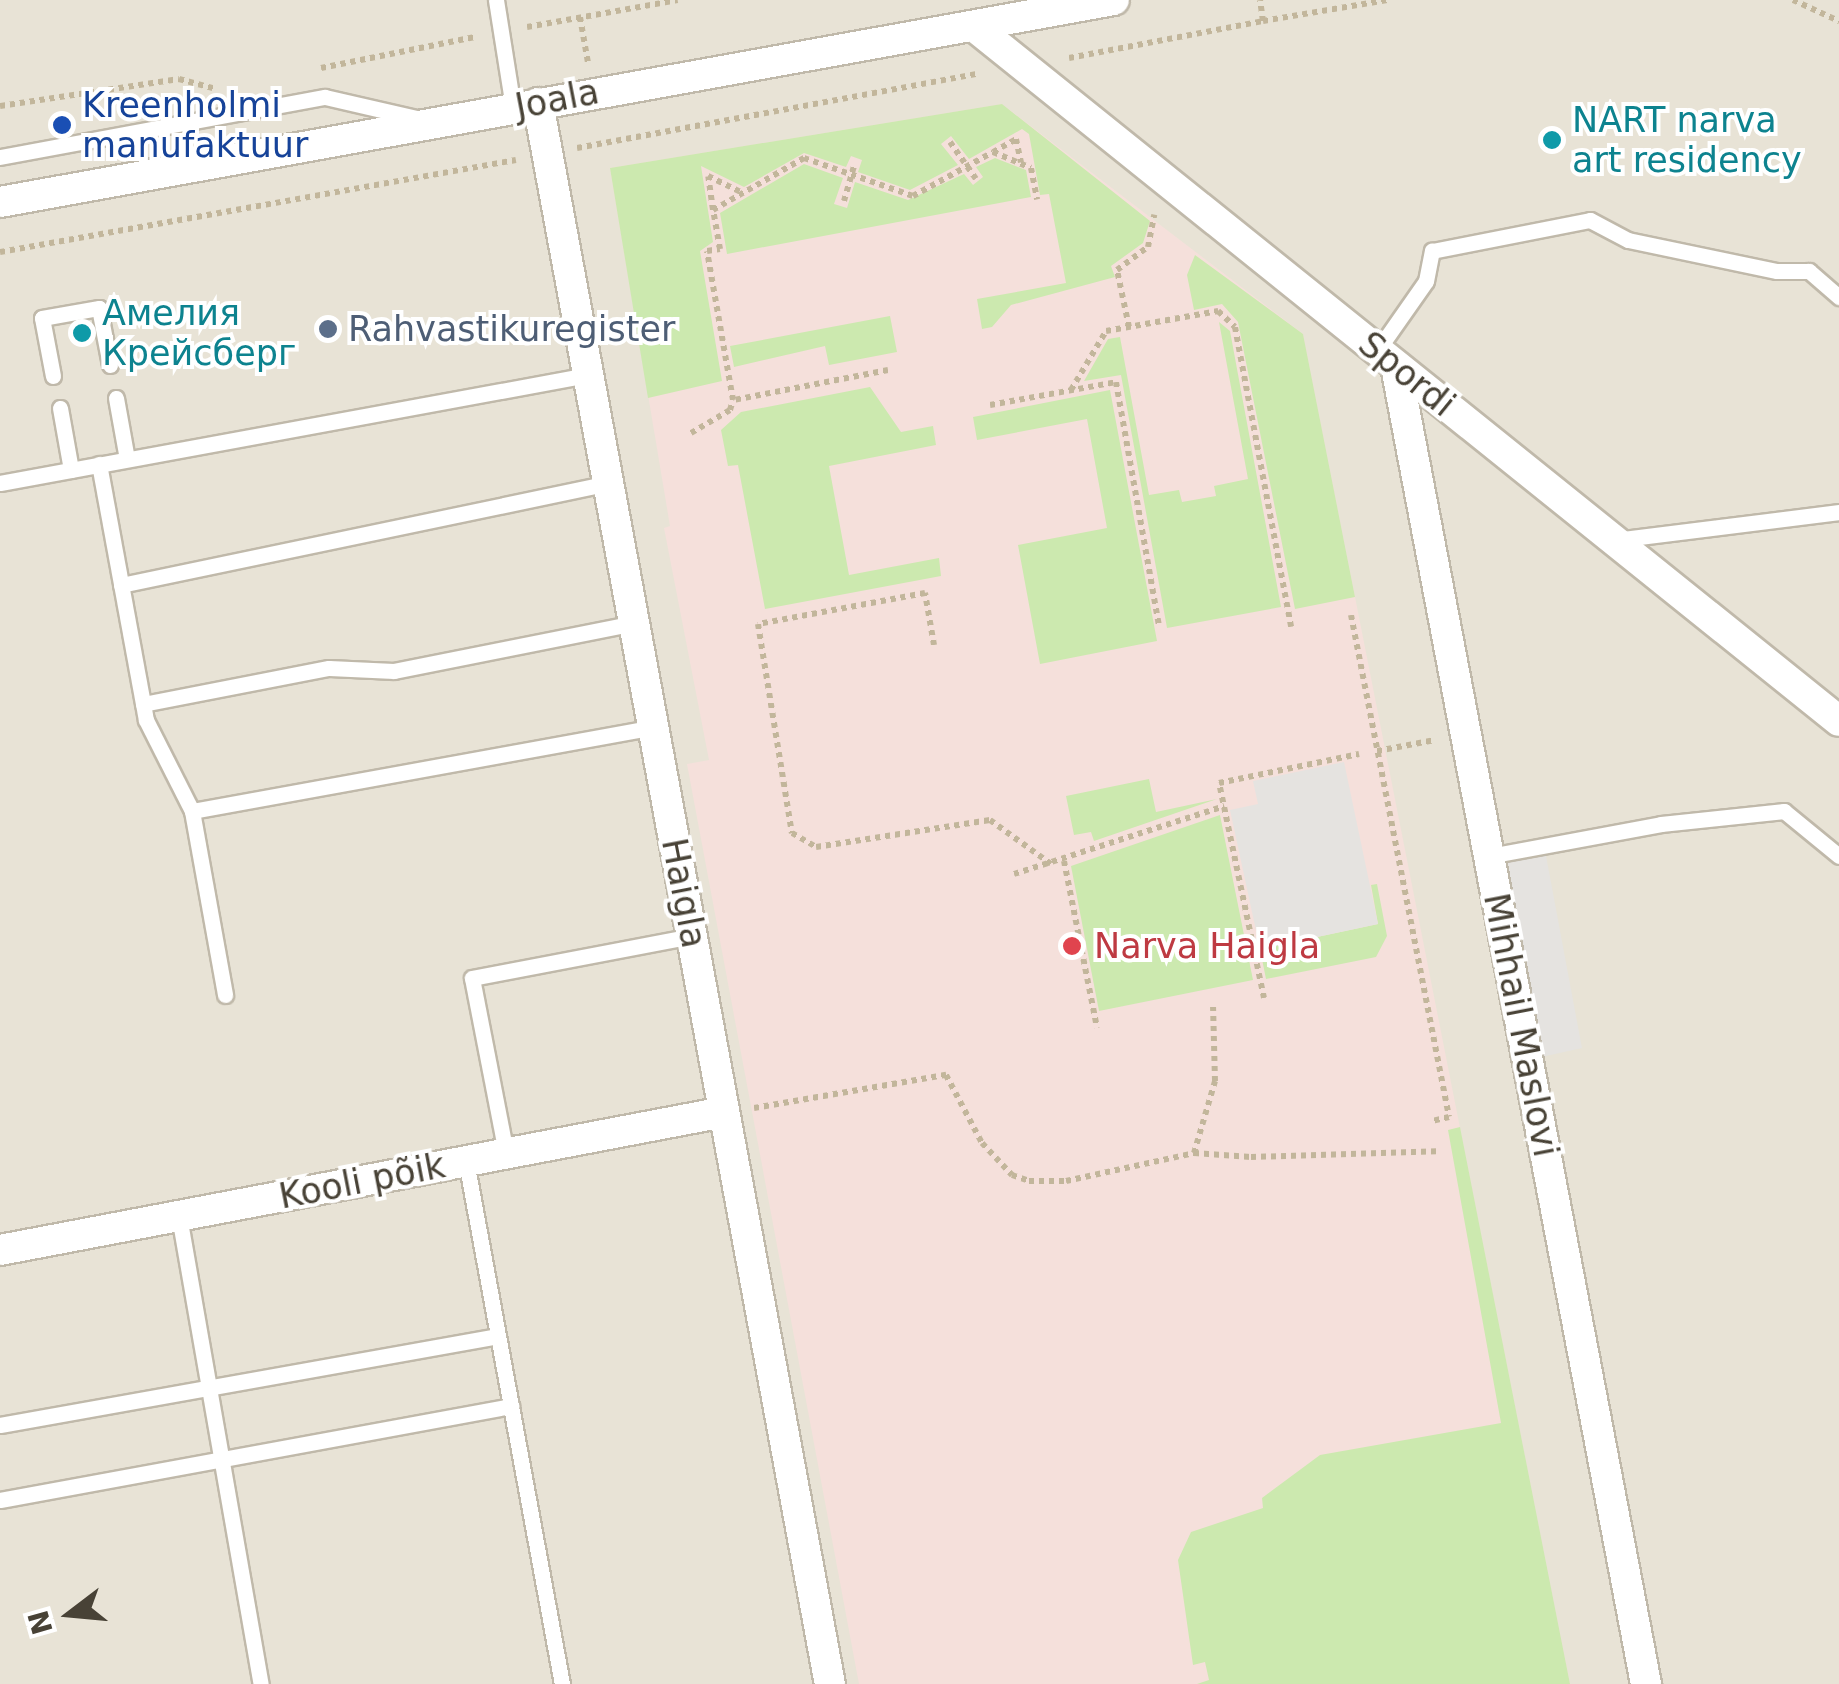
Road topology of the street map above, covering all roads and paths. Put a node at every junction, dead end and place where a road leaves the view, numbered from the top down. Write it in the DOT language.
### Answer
graph roads {
  1 [pos="496,0"];
  2 [pos="678,0"];
  3 [pos="1114,0"];
  4 [pos="1260,0"];
  5 [pos="1387,0"];
  6 [pos="1793,0"];
  7 [pos="1263,21"];
  8 [pos="1839,21"];
  9 [pos="975,27"];
  10 [pos="502,31"];
  11 [pos="1024,66"];
  12 [pos="312,70"];
  13 [pos="236,86"];
  14 [pos="526,105"];
  15 [pos="0,106"];
  16 [pos="434,122"];
  17 [pos="950,142"];
  18 [pos="993,152"];
  19 [pos="548,155"];
  20 [pos="0,157"];
  21 [pos="1021,163"];
  22 [pos="854,165"];
  23 [pos="967,166"];
  24 [pos="851,175"];
  25 [pos="976,179"];
  26 [pos="743,193"];
  27 [pos="1037,199"];
  28 [pos="844,201"];
  29 [pos="0,202"];
  30 [pos="713,210"];
  31 [pos="1156,216"];
  32 [pos="0,252"];
  33 [pos="1839,297"];
  34 [pos="1130,327"];
  35 [pos="1386,358"];
  36 [pos="110,365"];
  37 [pos="888,370"];
  38 [pos="588,374"];
  39 [pos="53,376"];
  40 [pos="1071,390"];
  41 [pos="116,398"];
  42 [pos="733,400"];
  43 [pos="990,405"];
  44 [pos="60,408"];
  45 [pos="691,433"];
  46 [pos="127,459"];
  47 [pos="99,464"];
  48 [pos="70,470"];
  49 [pos="0,483"];
  50 [pos="608,483"];
  51 [pos="1839,512"];
  52 [pos="1615,540"];
  53 [pos="121,584"];
  54 [pos="1351,615"];
  55 [pos="634,624"];
  56 [pos="1158,625"];
  57 [pos="1290,627"];
  58 [pos="934,646"];
  59 [pos="143,704"];
  60 [pos="1839,721"];
  61 [pos="653,727"];
  62 [pos="1466,734"];
  63 [pos="1377,751"];
  64 [pos="1359,754"];
  65 [pos="1224,806"];
  66 [pos="192,811"];
  67 [pos="1489,856"];
  68 [pos="1839,856"];
  69 [pos="1064,861"];
  70 [pos="1051,864"];
  71 [pos="1014,874"];
  72 [pos="692,936"];
  73 [pos="225,995"];
  74 [pos="1264,998"];
  75 [pos="1213,1007"];
  76 [pos="1097,1028"];
  77 [pos="736,1110"];
  78 [pos="1432,1120"];
  79 [pos="1194,1152"];
  80 [pos="1437,1152"];
  81 [pos="506,1153"];
  82 [pos="466,1161"];
  83 [pos="179,1216"];
  84 [pos="0,1250"];
  85 [pos="498,1336"];
  86 [pos="210,1387"];
  87 [pos="511,1406"];
  88 [pos="0,1425"];
  89 [pos="222,1459"];
  90 [pos="0,1500"];
  91 [pos="262,1684"];
  92 [pos="562,1684"];
  93 [pos="830,1684"];
  94 [pos="1646,1684"];
  1 -- 10 [label="lane"];
  2 -- 10 [label="path"];
  3 -- 9 [label="street, Joala"];
  4 -- 7 [label="path"];
  5 -- 7 [label="path"];
  6 -- 8 [label="path"];
  7 -- 11 [label="path"];
  9 -- 11 [label="street, Spordi"];
  9 -- 14 [label="street, Joala"];
  10 -- 12 [label="path"];
  10 -- 14 [label="lane"];
  11 -- 19 [label="path"];
  11 -- 35 [label="street, Spordi"];
  13 -- 15 [label="path"];
  14 -- 16 [label="street, Joala"];
  14 -- 19 [label="street, Haigla"];
  16 -- 20 [label="lane"];
  16 -- 29 [label="street, Joala"];
  17 -- 23 [label="path"];
  18 -- 21 [label="path"];
  18 -- 21 [label="path"];
  18 -- 23 [label="path"];
  19 -- 32 [label="path"];
  19 -- 38 [label="street, Haigla"];
  21 -- 27 [label="path"];
  22 -- 24 [label="path"];
  23 -- 24 [label="path"];
  23 -- 25 [label="path"];
  24 -- 26 [label="path"];
  24 -- 28 [label="path"];
  26 -- 30 [label="path"];
  26 -- 30 [label="path"];
  30 -- 42 [label="path"];
  31 -- 34 [label="path"];
  33 -- 35 [label="lane"];
  34 -- 40 [label="path"];
  34 -- 57 [label="path"];
  35 -- 52 [label="street, Spordi"];
  35 -- 62 [label="street, Mihhail Maslovi"];
  36 -- 39 [label="lane"];
  37 -- 42 [label="path"];
  38 -- 46 [label="lane"];
  38 -- 50 [label="street, Haigla"];
  40 -- 43 [label="path"];
  40 -- 56 [label="path"];
  41 -- 46 [label="lane"];
  42 -- 45 [label="path"];
  44 -- 48 [label="lane"];
  46 -- 47 [label="lane"];
  47 -- 48 [label="lane"];
  47 -- 53 [label="lane"];
  48 -- 49 [label="lane"];
  50 -- 53 [label="lane"];
  50 -- 55 [label="street, Haigla"];
  51 -- 52 [label="lane"];
  52 -- 60 [label="street, Spordi"];
  53 -- 59 [label="lane"];
  54 -- 63 [label="path"];
  55 -- 59 [label="lane"];
  55 -- 61 [label="street, Haigla"];
  58 -- 70 [label="path"];
  59 -- 66 [label="lane"];
  61 -- 66 [label="lane"];
  61 -- 72 [label="street, Haigla"];
  62 -- 63 [label="path"];
  62 -- 67 [label="street, Mihhail Maslovi"];
  63 -- 78 [label="path"];
  64 -- 65 [label="path"];
  65 -- 69 [label="path"];
  65 -- 74 [label="path"];
  66 -- 73 [label="lane"];
  67 -- 68 [label="lane"];
  67 -- 94 [label="street, Mihhail Maslovi"];
  69 -- 70 [label="path"];
  69 -- 76 [label="path"];
  70 -- 71 [label="path"];
  72 -- 77 [label="street, Haigla"];
  72 -- 81 [label="lane"];
  75 -- 79 [label="path"];
  77 -- 79 [label="path"];
  77 -- 81 [label="street, Kooli põik"];
  77 -- 93 [label="street, Haigla"];
  79 -- 80 [label="path"];
  81 -- 82 [label="street, Kooli põik"];
  82 -- 83 [label="street, Kooli põik"];
  82 -- 85 [label="lane"];
  83 -- 84 [label="street, Kooli põik"];
  83 -- 86 [label="lane"];
  85 -- 86 [label="lane"];
  85 -- 87 [label="lane"];
  86 -- 88 [label="lane"];
  86 -- 89 [label="lane"];
  87 -- 89 [label="lane"];
  87 -- 92 [label="lane"];
  89 -- 90 [label="lane"];
  89 -- 91 [label="lane"];
}
